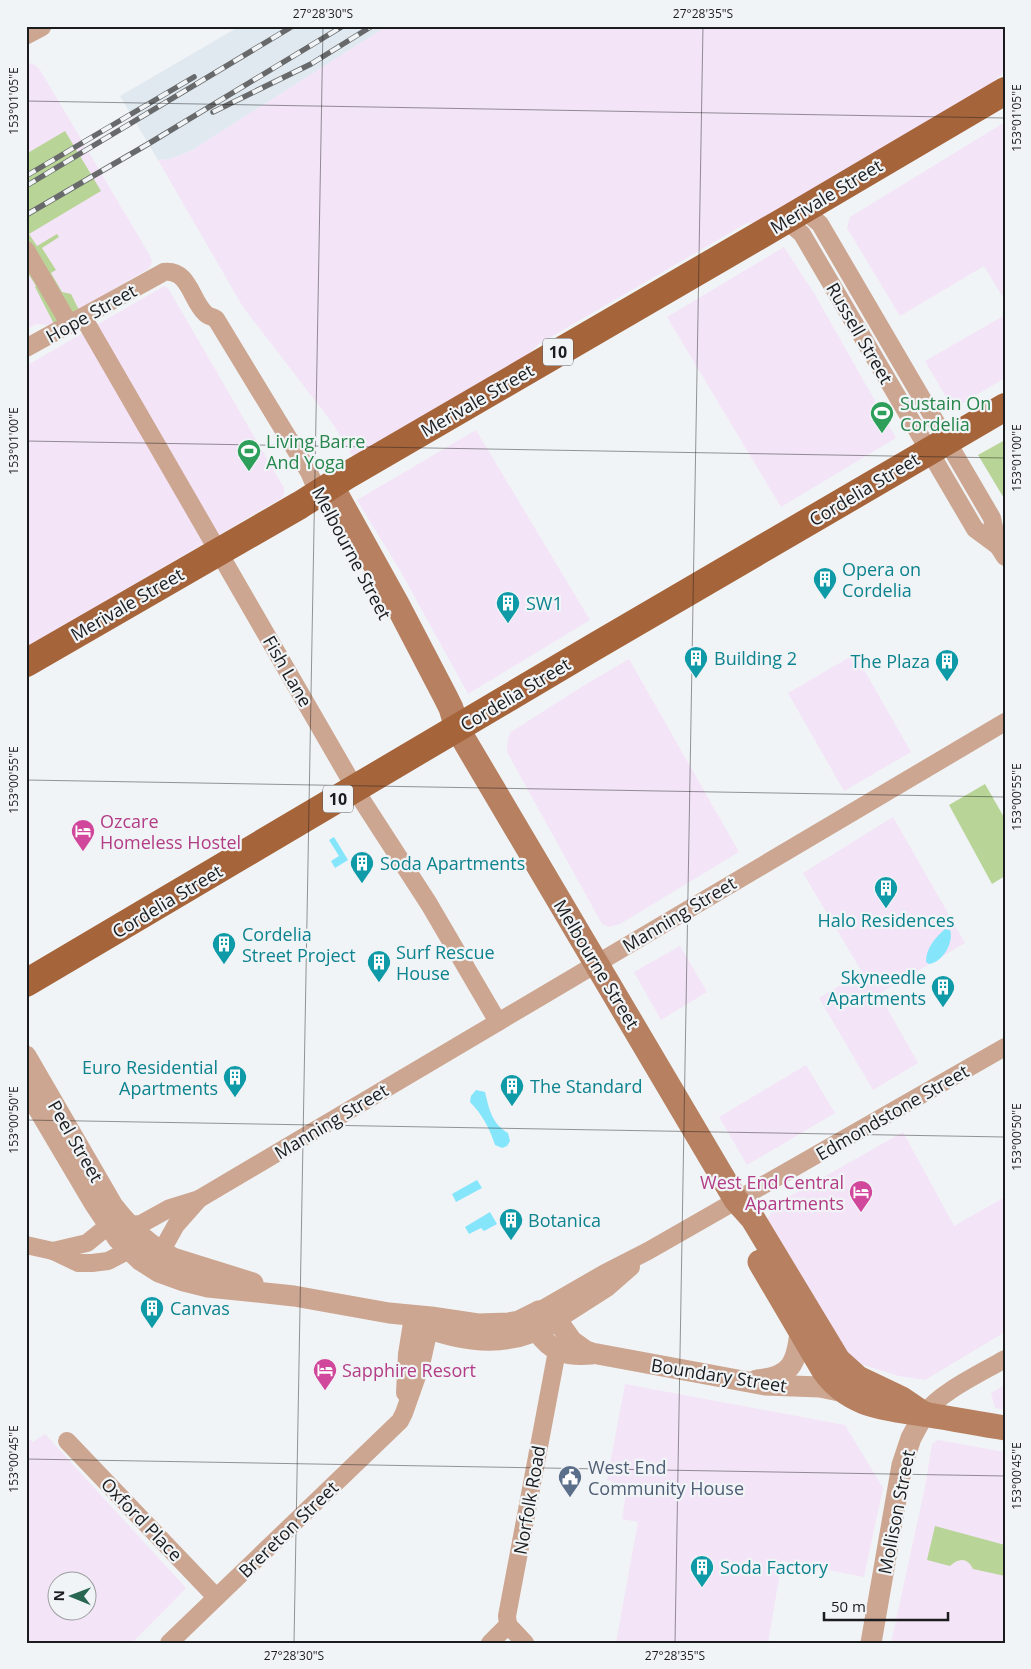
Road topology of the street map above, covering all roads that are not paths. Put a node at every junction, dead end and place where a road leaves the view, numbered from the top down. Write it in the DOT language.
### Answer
graph roads {
  1 [pos="42,26"];
  2 [pos="26,34"];
  3 [pos="1005,92"];
  4 [pos="795,215"];
  5 [pos="26,250"];
  6 [pos="155,277"];
  7 [pos="77,321"];
  8 [pos="26,348"];
  9 [pos="1005,407"];
  10 [pos="938,445"];
  11 [pos="325,489"];
  12 [pos="218,551"];
  13 [pos="1002,552"];
  14 [pos="26,662"];
  15 [pos="1005,722"];
  16 [pos="457,728"];
  17 [pos="355,788"];
  18 [pos="596,964"];
  19 [pos="26,983"];
  20 [pos="498,1022"];
  21 [pos="1005,1047"];
  22 [pos="26,1056"];
  23 [pos="26,1088"];
  24 [pos="199,1199"];
  25 [pos="736,1200"];
  26 [pos="119,1226"];
  27 [pos="26,1246"];
  28 [pos="157,1249"];
  29 [pos="129,1250"];
  30 [pos="53,1251"];
  31 [pos="294,1296"];
  32 [pos="390,1313"];
  33 [pos="544,1321"];
  34 [pos="421,1326"];
  35 [pos="800,1331"];
  36 [pos="556,1351"];
  37 [pos="595,1354"];
  38 [pos="1005,1359"];
  39 [pos="742,1380"];
  40 [pos="844,1392"];
  41 [pos="924,1414"];
  42 [pos="1005,1428"];
  43 [pos="67,1441"];
  44 [pos="216,1597"];
  45 [pos="508,1625"];
  46 [pos="169,1643"];
  47 [pos="490,1643"];
  48 [pos="525,1643"];
  49 [pos="871,1643"];
  1 -- 2 [label="street"];
  3 -- 4 [label="main road, Merivale Street / 10"];
  4 -- 10 [label="street, Russell Street"];
  4 -- 11 [label="main road, Merivale Street / 10"];
  5 -- 7 [label="street, Fish Lane"];
  6 -- 7 [label="street, Hope Street"];
  6 -- 11 [label="street, Melbourne Street"];
  7 -- 8 [label="street, Hope Street"];
  7 -- 12 [label="street, Fish Lane"];
  9 -- 10 [label="main road, Cordelia Street / 10"];
  10 -- 13 [label="street, Russell Street"];
  10 -- 16 [label="main road, Cordelia Street / 10"];
  11 -- 12 [label="main road, Merivale Street / 10"];
  11 -- 16 [label="main road, Melbourne Street"];
  12 -- 14 [label="main road, Merivale Street / 10"];
  12 -- 17 [label="street, Fish Lane"];
  15 -- 18 [label="street, Manning Street"];
  16 -- 17 [label="main road, Cordelia Street / 10"];
  16 -- 18 [label="main road, Melbourne Street"];
  17 -- 19 [label="main road, Cordelia Street / 10"];
  17 -- 20 [label="street, Fish Lane"];
  18 -- 20 [label="street, Manning Street"];
  18 -- 25 [label="main road, Melbourne Street"];
  20 -- 24 [label="street, Manning Street"];
  21 -- 25 [label="street, Edmondstone Street"];
  22 -- 26 [label="street, Peel Street"];
  23 -- 26 [label="street, Peel Street"];
  24 -- 26 [label="street, Manning Street"];
  24 -- 28 [label="street, Manning Street"];
  25 -- 33 [label="street, Edmondstone Street"];
  25 -- 35 [label="main road, Melbourne Street"];
  25 -- 41 [label="main road, Melbourne Street"];
  26 -- 28 [label="street"];
  26 -- 29 [label="street"];
  26 -- 30 [label="street"];
  27 -- 30 [label="street"];
  28 -- 29 [label="street"];
  28 -- 31 [label="street"];
  29 -- 30 [label="street"];
  29 -- 31 [label="street"];
  31 -- 32 [label="street"];
  32 -- 33 [label="street"];
  32 -- 34 [label="street"];
  33 -- 34 [label="street"];
  33 -- 36 [label="street"];
  33 -- 37 [label="street, Boundary Street"];
  34 -- 44 [label="street, Brereton Street"];
  35 -- 39 [label="street"];
  35 -- 40 [label="main road, Melbourne Street"];
  36 -- 37 [label="street, Boundary Street"];
  36 -- 45 [label="street, Norfolk Road"];
  37 -- 39 [label="street, Boundary Street"];
  38 -- 41 [label="street"];
  39 -- 40 [label="street, Boundary Street"];
  40 -- 41 [label="main road, Melbourne Street"];
  41 -- 42 [label="main road"];
  41 -- 49 [label="street, Mollison Street"];
  43 -- 44 [label="street, Oxford Place"];
  44 -- 46 [label="street, Brereton Street"];
  45 -- 47 [label="street"];
  45 -- 48 [label="street"];
}
